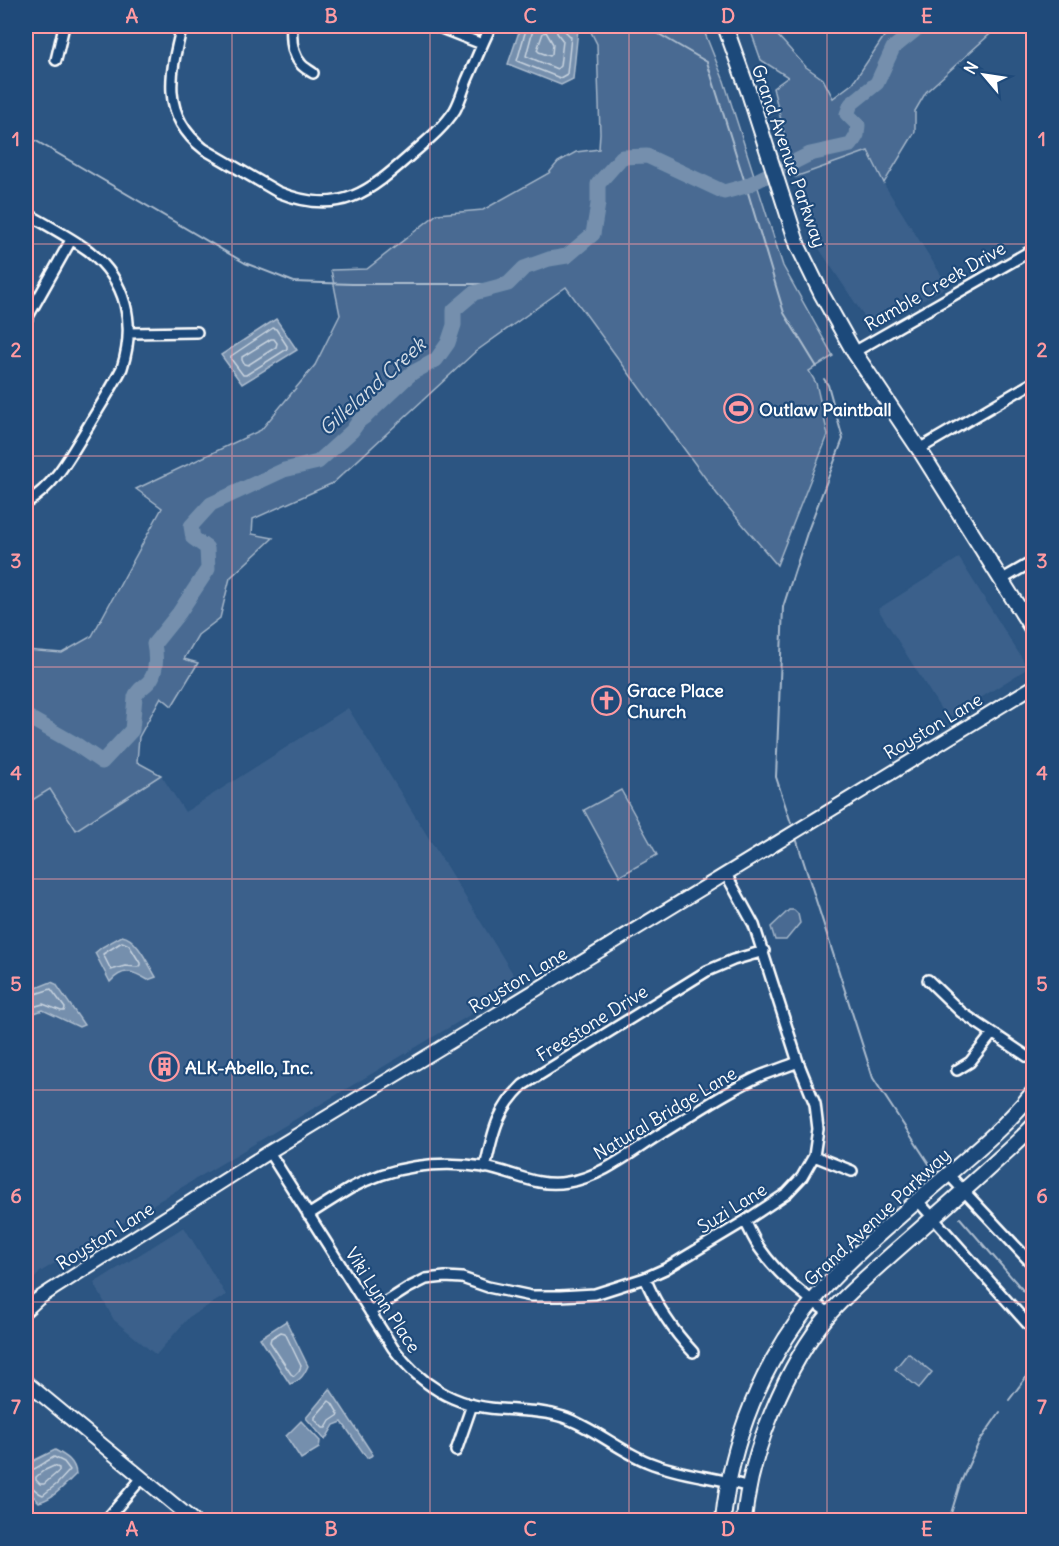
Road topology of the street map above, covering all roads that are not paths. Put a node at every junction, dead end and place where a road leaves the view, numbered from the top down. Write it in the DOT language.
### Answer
graph roads {
  1 [pos="64,26"];
  2 [pos="182,26"];
  3 [pos="292,26"];
  4 [pos="436,26"];
  5 [pos="490,26"];
  6 [pos="725,26"];
  7 [pos="482,44"];
  8 [pos="56,60"];
  9 [pos="313,73"];
  10 [pos="26,213"];
  11 [pos="71,240"];
  12 [pos="1034,249"];
  13 [pos="26,320"];
  14 [pos="197,332"];
  15 [pos="129,333"];
  16 [pos="854,352"];
  17 [pos="1034,382"];
  18 [pos="919,449"];
  19 [pos="26,503"];
  20 [pos="1034,561"];
  21 [pos="1001,580"];
  22 [pos="1034,632"];
  23 [pos="1034,686"];
  24 [pos="726,874"];
  25 [pos="764,951"];
  26 [pos="928,980"];
  27 [pos="992,1034"];
  28 [pos="1034,1061"];
  29 [pos="798,1062"];
  30 [pos="957,1070"];
  31 [pos="1034,1091"];
  32 [pos="1034,1125"];
  33 [pos="269,1152"];
  34 [pos="814,1156"];
  35 [pos="485,1168"];
  36 [pos="852,1171"];
  37 [pos="948,1174"];
  38 [pos="963,1191"];
  39 [pos="918,1200"];
  40 [pos="308,1215"];
  41 [pos="932,1218"];
  42 [pos="745,1221"];
  43 [pos="1034,1266"];
  44 [pos="645,1278"];
  45 [pos="813,1301"];
  46 [pos="26,1310"];
  47 [pos="370,1312"];
  48 [pos="830,1314"];
  49 [pos="1034,1330"];
  50 [pos="693,1352"];
  51 [pos="26,1382"];
  52 [pos="472,1405"];
  53 [pos="456,1451"];
  54 [pos="142,1478"];
  55 [pos="729,1481"];
  56 [pos="749,1487"];
  57 [pos="106,1521"];
  58 [pos="193,1521"];
  59 [pos="723,1521"];
  60 [pos="744,1521"];
  1 -- 8 [label="street"];
  2 -- 7 [label="street"];
  3 -- 9 [label="street"];
  4 -- 7 [label="street"];
  5 -- 7 [label="street"];
  6 -- 16 [label="main road, Grand Avenue Parkway"];
  10 -- 11 [label="street"];
  11 -- 13 [label="street"];
  11 -- 15 [label="street"];
  12 -- 16 [label="street, Ramble Creek Drive"];
  14 -- 15 [label="street"];
  15 -- 19 [label="street"];
  16 -- 18 [label="main road, Grand Avenue Parkway"];
  17 -- 18 [label="street"];
  18 -- 21 [label="main road, Grand Avenue Parkway"];
  20 -- 21 [label="street"];
  21 -- 22 [label="main road, Grand Avenue Parkway"];
  23 -- 24 [label="street, Royston Lane"];
  24 -- 25 [label="street, Suzi Lane"];
  24 -- 33 [label="street, Royston Lane"];
  25 -- 29 [label="street, Suzi Lane"];
  25 -- 35 [label="street, Freestone Drive"];
  26 -- 27 [label="street"];
  27 -- 28 [label="street"];
  27 -- 30 [label="street"];
  29 -- 34 [label="street, Suzi Lane"];
  29 -- 35 [label="street, Natural Bridge Lane"];
  31 -- 37 [label="main road, Grand Avenue Parkway"];
  32 -- 38 [label="main road, Grand Avenue Parkway"];
  33 -- 40 [label="street, Viki Lynn Place"];
  33 -- 46 [label="street, Royston Lane"];
  34 -- 36 [label="street"];
  34 -- 42 [label="street, Suzi Lane"];
  35 -- 40 [label="street, Natural Bridge Lane"];
  37 -- 38 [label="street"];
  37 -- 39 [label="main road, Grand Avenue Parkway"];
  38 -- 41 [label="main road, Grand Avenue Parkway"];
  38 -- 43 [label="street"];
  39 -- 41 [label="street"];
  39 -- 45 [label="main road, Grand Avenue Parkway"];
  40 -- 47 [label="street, Viki Lynn Place"];
  41 -- 48 [label="main road, Grand Avenue Parkway"];
  41 -- 49 [label="street"];
  42 -- 44 [label="street, Suzi Lane"];
  42 -- 45 [label="street"];
  44 -- 47 [label="street, Suzi Lane"];
  44 -- 50 [label="street"];
  45 -- 48 [label="street"];
  45 -- 55 [label="main road, Grand Avenue Parkway"];
  47 -- 52 [label="street, Viki Lynn Place"];
  48 -- 56 [label="main road, Grand Avenue Parkway"];
  51 -- 54 [label="street"];
  52 -- 53 [label="street"];
  52 -- 55 [label="street, Viki Lynn Place"];
  54 -- 57 [label="street"];
  54 -- 58 [label="street"];
  55 -- 56 [label="street, Viki Lynn Place"];
  55 -- 59 [label="main road, Grand Avenue Parkway"];
  56 -- 60 [label="main road, Grand Avenue Parkway"];
}
